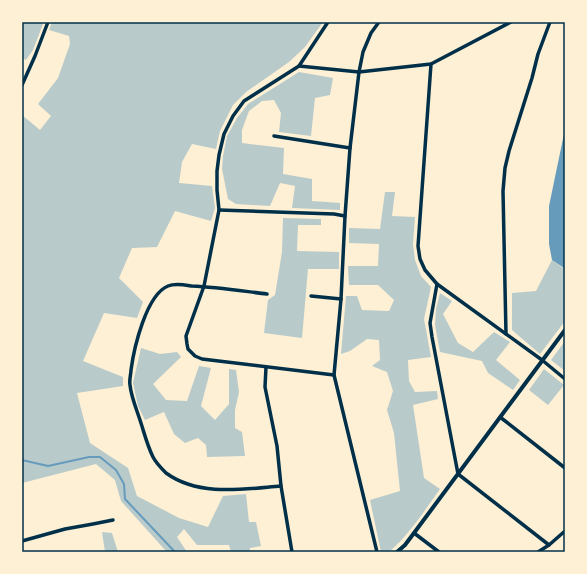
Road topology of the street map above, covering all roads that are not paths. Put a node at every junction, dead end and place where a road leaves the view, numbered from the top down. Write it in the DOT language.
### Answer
graph roads {
  1 [pos="48,22"];
  2 [pos="328,22"];
  3 [pos="379,22"];
  4 [pos="511,22"];
  5 [pos="550,22"];
  6 [pos="430,64"];
  7 [pos="299,66"];
  8 [pos="359,72"];
  9 [pos="22,84"];
  10 [pos="274,136"];
  11 [pos="350,148"];
  12 [pos="219,210"];
  13 [pos="344,216"];
  14 [pos="437,284"];
  15 [pos="204,286"];
  16 [pos="267,294"];
  17 [pos="311,296"];
  18 [pos="341,299"];
  19 [pos="565,330"];
  20 [pos="506,334"];
  21 [pos="542,360"];
  22 [pos="266,367"];
  23 [pos="334,375"];
  24 [pos="565,379"];
  25 [pos="500,417"];
  26 [pos="565,468"];
  27 [pos="458,474"];
  28 [pos="281,486"];
  29 [pos="113,520"];
  30 [pos="565,531"];
  31 [pos="414,533"];
  32 [pos="22,541"];
  33 [pos="549,545"];
  34 [pos="292,552"];
  35 [pos="377,552"];
  36 [pos="397,552"];
  37 [pos="439,552"];
  38 [pos="538,552"];
  1 -- 9 [label="street"];
  2 -- 7 [label="street"];
  3 -- 8 [label="street"];
  4 -- 6 [label="street"];
  5 -- 20 [label="street"];
  6 -- 8 [label="street"];
  6 -- 14 [label="street"];
  7 -- 8 [label="street"];
  7 -- 12 [label="street"];
  8 -- 11 [label="street"];
  10 -- 11 [label="street"];
  11 -- 13 [label="street"];
  12 -- 13 [label="street"];
  12 -- 15 [label="street"];
  13 -- 18 [label="street"];
  14 -- 20 [label="street"];
  14 -- 27 [label="street"];
  15 -- 16 [label="street"];
  15 -- 22 [label="street"];
  15 -- 28 [label="street"];
  17 -- 18 [label="street"];
  18 -- 23 [label="street"];
  19 -- 21 [label="street"];
  20 -- 21 [label="street"];
  21 -- 24 [label="street"];
  21 -- 25 [label="street"];
  22 -- 23 [label="street"];
  22 -- 28 [label="street"];
  23 -- 35 [label="street"];
  25 -- 26 [label="street"];
  25 -- 27 [label="street"];
  27 -- 31 [label="street"];
  27 -- 33 [label="street"];
  28 -- 34 [label="street"];
  29 -- 32 [label="street"];
  30 -- 33 [label="street"];
  31 -- 36 [label="street"];
  31 -- 37 [label="street"];
  33 -- 38 [label="street"];
}
